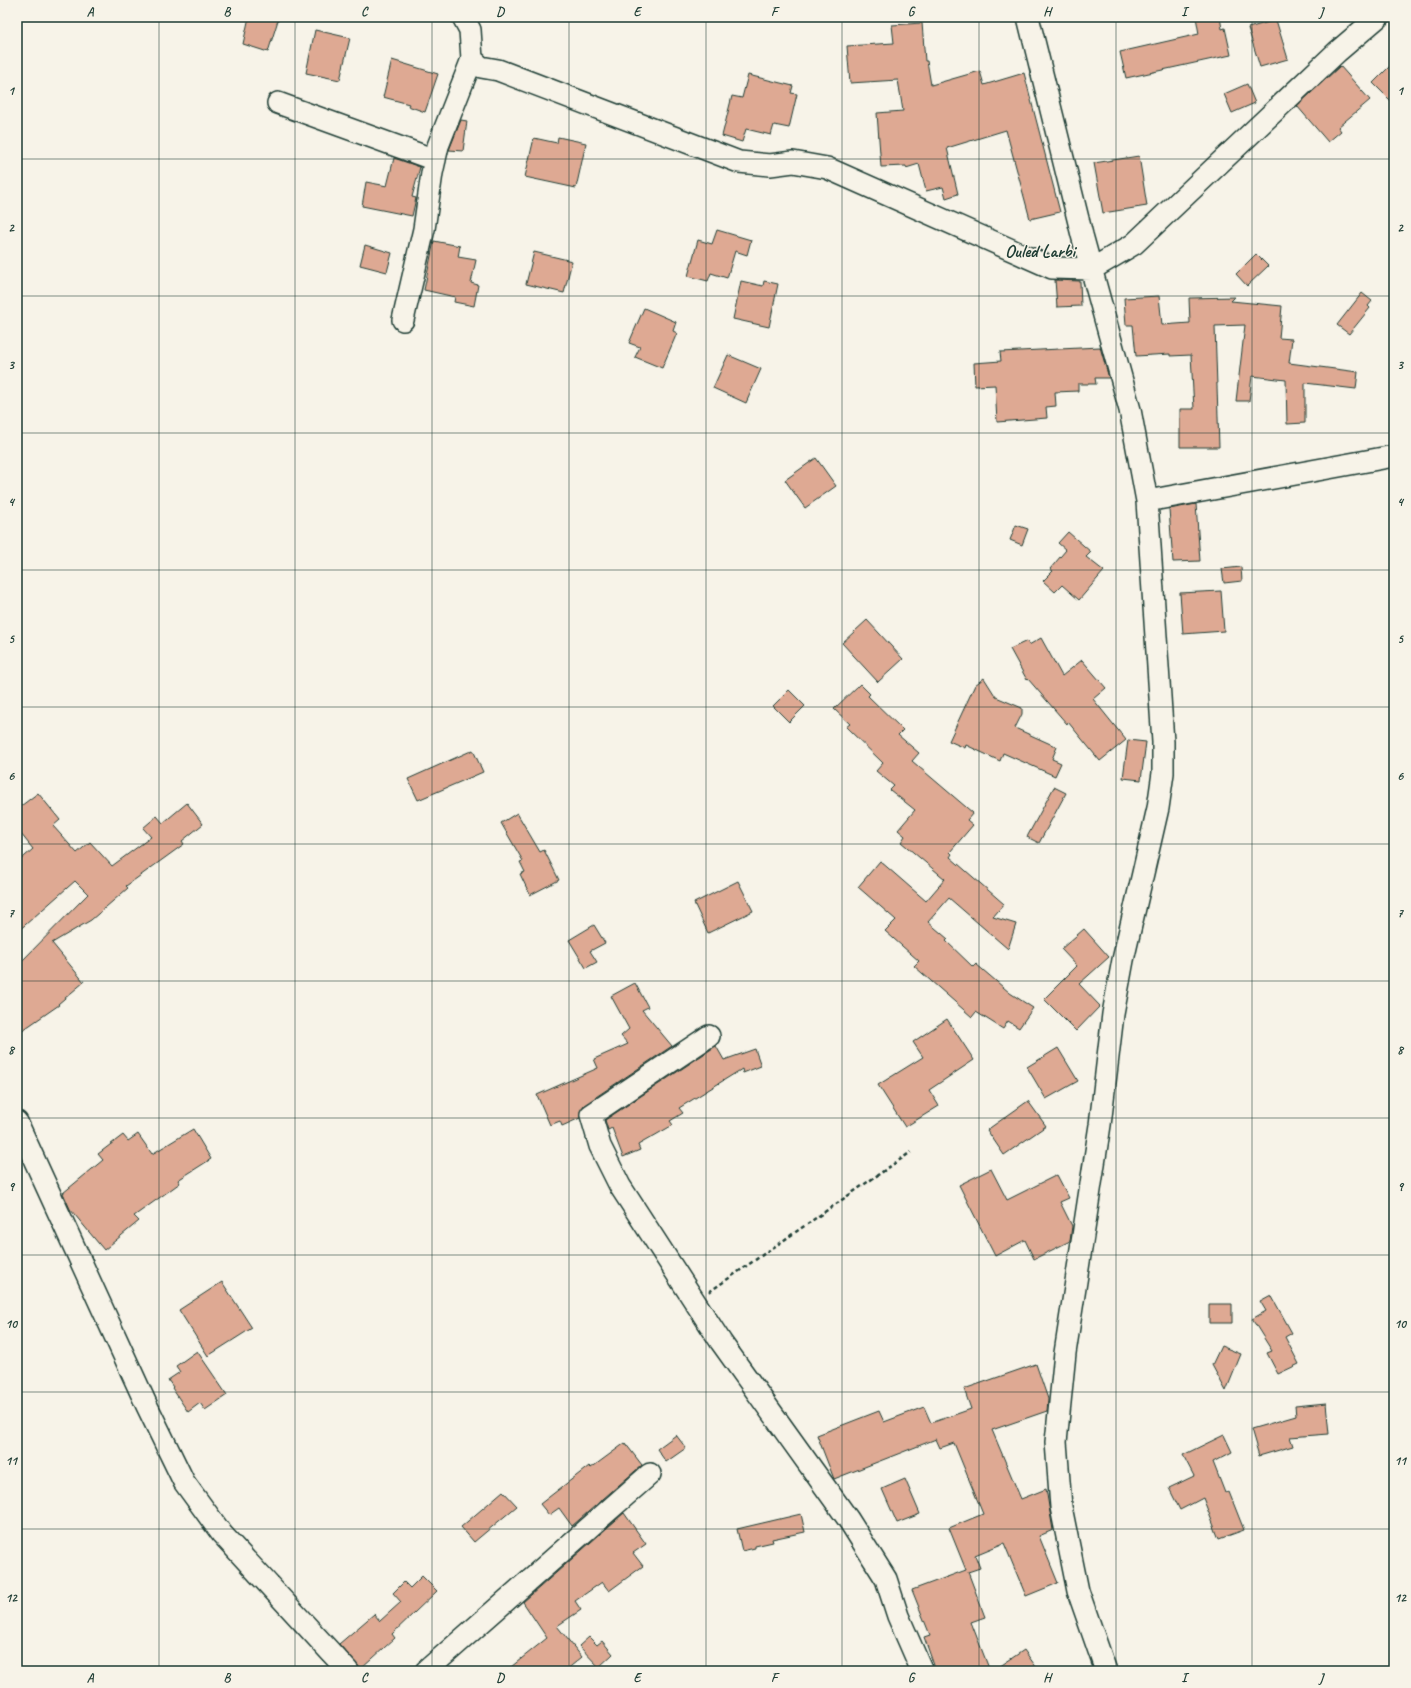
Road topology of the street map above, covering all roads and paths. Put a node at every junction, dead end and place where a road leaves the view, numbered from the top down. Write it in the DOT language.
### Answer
graph roads {
  1 [pos="463,17"];
  2 [pos="1028,17"];
  3 [pos="1378,17"];
  4 [pos="472,59"];
  5 [pos="278,103"];
  6 [pos="435,160"];
  7 [pos="1092,269"];
  8 [pos="403,320"];
  9 [pos="1394,456"];
  10 [pos="1147,501"];
  11 [pos="709,1036"];
  12 [pos="17,1122"];
  13 [pos="911,1152"];
  14 [pos="695,1302"];
  15 [pos="650,1474"];
  16 [pos="348,1671"];
  17 [pos="426,1671"];
  18 [pos="922,1671"];
  19 [pos="1106,1671"];
  1 -- 4 [label="street"];
  2 -- 7 [label="street"];
  3 -- 7 [label="street"];
  4 -- 6 [label="street"];
  4 -- 7 [label="street"];
  5 -- 6 [label="street"];
  6 -- 8 [label="street"];
  7 -- 10 [label="street"];
  9 -- 10 [label="street"];
  10 -- 19 [label="street"];
  11 -- 14 [label="street"];
  12 -- 16 [label="street"];
  13 -- 14 [label="path"];
  14 -- 18 [label="street"];
  15 -- 17 [label="street"];
}
